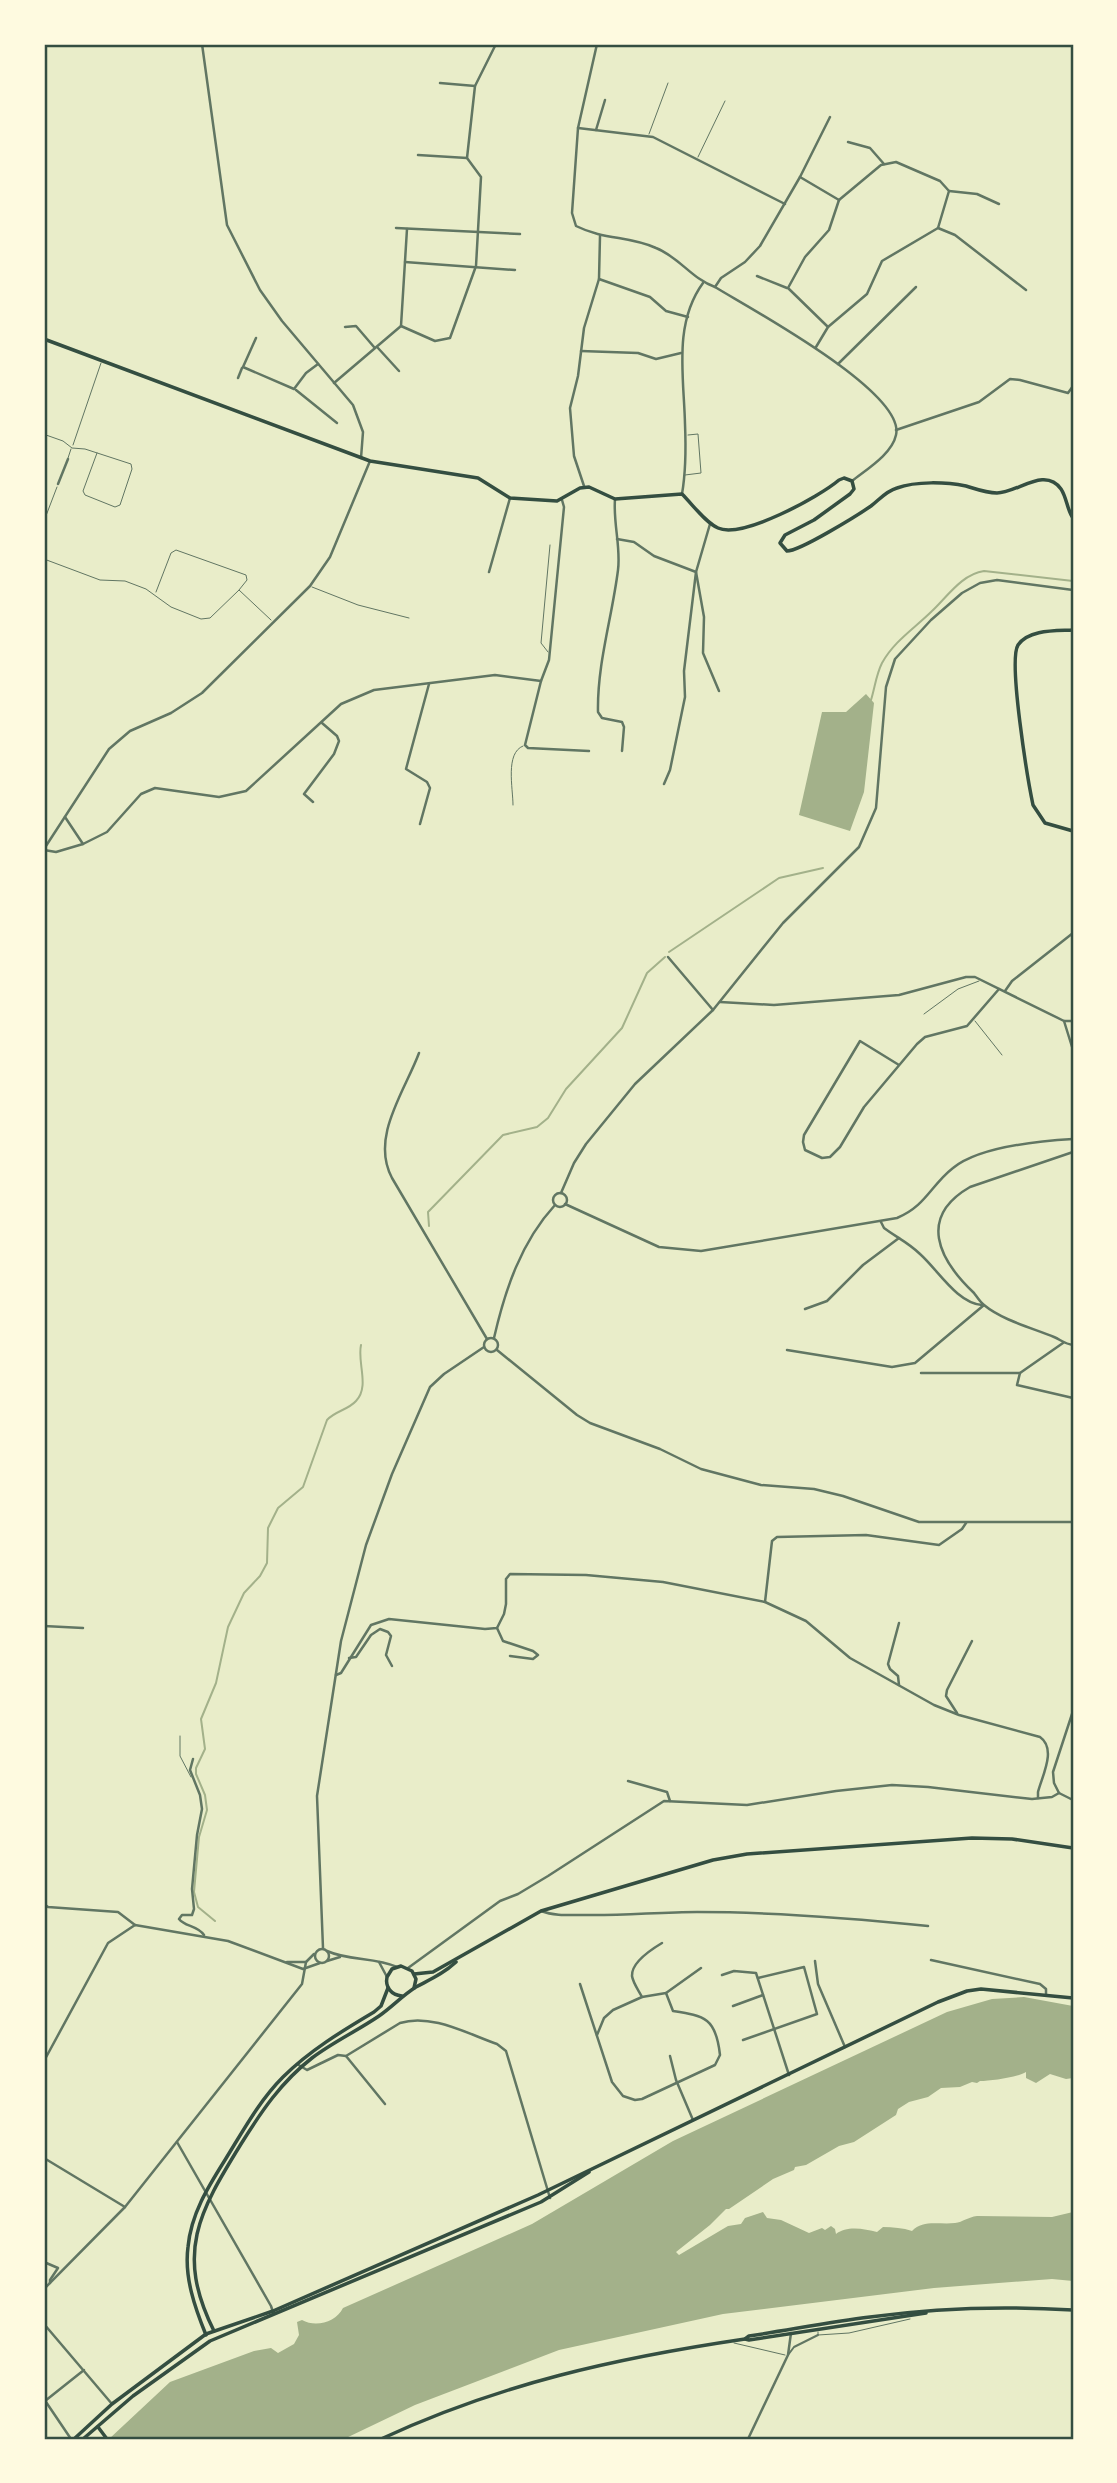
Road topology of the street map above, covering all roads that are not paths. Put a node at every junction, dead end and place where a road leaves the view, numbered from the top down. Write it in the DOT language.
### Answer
graph roads {
  1 [pos="202,44"];
  2 [pos="496,44"];
  3 [pos="597,44"];
  4 [pos="440,83"];
  5 [pos="668,83"];
  6 [pos="475,86"];
  7 [pos="605,100"];
  8 [pos="725,101"];
  9 [pos="830,117"];
  10 [pos="578,128"];
  11 [pos="596,130"];
  12 [pos="648,136"];
  13 [pos="848,142"];
  14 [pos="418,155"];
  15 [pos="467,158"];
  16 [pos="697,159"];
  17 [pos="884,163"];
  18 [pos="800,177"];
  19 [pos="949,191"];
  20 [pos="839,200"];
  21 [pos="785,204"];
  22 [pos="999,204"];
  23 [pos="396,228"];
  24 [pos="407,229"];
  25 [pos="938,229"];
  26 [pos="477,231"];
  27 [pos="520,234"];
  28 [pos="600,236"];
  29 [pos="405,262"];
  30 [pos="476,267"];
  31 [pos="515,271"];
  32 [pos="757,276"];
  33 [pos="599,279"];
  34 [pos="703,283"];
  35 [pos="916,287"];
  36 [pos="715,288"];
  37 [pos="788,289"];
  38 [pos="1026,290"];
  39 [pos="689,317"];
  40 [pos="401,326"];
  41 [pos="345,327"];
  42 [pos="828,327"];
  43 [pos="256,338"];
  44 [pos="44,339"];
  45 [pos="816,346"];
  46 [pos="376,348"];
  47 [pos="581,351"];
  48 [pos="681,352"];
  49 [pos="102,361"];
  50 [pos="318,364"];
  51 [pos="838,364"];
  52 [pos="243,367"];
  53 [pos="399,371"];
  54 [pos="237,377"];
  55 [pos="334,383"];
  56 [pos="1073,386"];
  57 [pos="294,389"];
  58 [pos="337,423"];
  59 [pos="896,430"];
  60 [pos="45,435"];
  61 [pos="685,435"];
  62 [pos="44,441"];
  63 [pos="72,448"];
  64 [pos="97,453"];
  65 [pos="361,458"];
  66 [pos="68,459"];
  67 [pos="370,461"];
  68 [pos="684,475"];
  69 [pos="852,481"];
  70 [pos="58,484"];
  71 [pos="584,487"];
  72 [pos="682,494"];
  73 [pos="510,498"];
  74 [pos="615,499"];
  75 [pos="562,500"];
  76 [pos="1073,518"];
  77 [pos="44,521"];
  78 [pos="710,524"];
  79 [pos="617,539"];
  80 [pos="550,545"];
  81 [pos="44,559"];
  82 [pos="489,572"];
  83 [pos="696,572"];
  84 [pos="310,586"];
  85 [pos="239,590"];
  86 [pos="1073,590"];
  87 [pos="155,594"];
  88 [pos="409,618"];
  89 [pos="273,622"];
  90 [pos="1073,630"];
  91 [pos="550,653"];
  92 [pos="541,681"];
  93 [pos="429,684"];
  94 [pos="719,691"];
  95 [pos="321,723"];
  96 [pos="525,745"];
  97 [pos="589,751"];
  98 [pos="622,751"];
  99 [pos="664,784"];
  100 [pos="313,802"];
  101 [pos="513,804"];
  102 [pos="65,817"];
  103 [pos="420,824"];
  104 [pos="1073,831"];
  105 [pos="83,844"];
  106 [pos="44,850"];
  107 [pos="1073,933"];
  108 [pos="668,957"];
  109 [pos="980,979"];
  110 [pos="999,989"];
  111 [pos="1004,991"];
  112 [pos="720,1002"];
  113 [pos="713,1010"];
  114 [pos="924,1014"];
  115 [pos="974,1019"];
  116 [pos="1064,1021"];
  117 [pos="1073,1021"];
  118 [pos="1073,1051"];
  119 [pos="419,1053"];
  120 [pos="1002,1055"];
  121 [pos="899,1065"];
  122 [pos="1073,1139"];
  123 [pos="1073,1152"];
  124 [pos="561,1193"];
  125 [pos="565,1204"];
  126 [pos="555,1205"];
  127 [pos="881,1222"];
  128 [pos="899,1238"];
  129 [pos="978,1297"];
  130 [pos="967,1299"];
  131 [pos="984,1305"];
  132 [pos="804,1309"];
  133 [pos="494,1338"];
  134 [pos="487,1339"];
  135 [pos="1063,1343"];
  136 [pos="1073,1345"];
  137 [pos="484,1348"];
  138 [pos="497,1350"];
  139 [pos="787,1350"];
  140 [pos="921,1373"];
  141 [pos="1020,1373"];
  142 [pos="1073,1398"];
  143 [pos="1073,1522"];
  144 [pos="966,1523"];
  145 [pos="765,1602"];
  146 [pos="899,1623"];
  147 [pos="44,1626"];
  148 [pos="83,1628"];
  149 [pos="497,1628"];
  150 [pos="972,1641"];
  151 [pos="510,1656"];
  152 [pos="349,1658"];
  153 [pos="393,1666"];
  154 [pos="335,1675"];
  155 [pos="899,1685"];
  156 [pos="1073,1711"];
  157 [pos="959,1715"];
  158 [pos="180,1736"];
  159 [pos="193,1759"];
  160 [pos="191,1777"];
  161 [pos="628,1781"];
  162 [pos="1059,1793"];
  163 [pos="1038,1798"];
  164 [pos="1073,1800"];
  165 [pos="670,1801"];
  166 [pos="1073,1848"];
  167 [pos="44,1904"];
  168 [pos="541,1911"];
  169 [pos="135,1925"];
  170 [pos="928,1926"];
  171 [pos="204,1935"];
  172 [pos="662,1943"];
  173 [pos="325,1949"];
  174 [pos="314,1954"];
  175 [pos="340,1957"];
  176 [pos="460,1958"];
  177 [pos="931,1960"];
  178 [pos="326,1961"];
  179 [pos="815,1961"];
  180 [pos="284,1962"];
  181 [pos="306,1962"];
  182 [pos="379,1962"];
  183 [pos="320,1963"];
  184 [pos="397,1967"];
  185 [pos="408,1968"];
  186 [pos="701,1968"];
  187 [pos="303,1969"];
  188 [pos="414,1974"];
  189 [pos="722,1975"];
  190 [pos="387,1977"];
  191 [pos="758,1978"];
  192 [pos="580,1984"];
  193 [pos="414,1987"];
  194 [pos="388,1988"];
  195 [pos="666,1993"];
  196 [pos="763,1995"];
  197 [pos="1046,1995"];
  198 [pos="402,1996"];
  199 [pos="642,1997"];
  200 [pos="1073,1998"];
  201 [pos="733,2006"];
  202 [pos="775,2031"];
  203 [pos="597,2035"];
  204 [pos="743,2040"];
  205 [pos="845,2047"];
  206 [pos="346,2056"];
  207 [pos="670,2056"];
  208 [pos="44,2061"];
  209 [pos="299,2066"];
  210 [pos="789,2075"];
  211 [pos="677,2082"];
  212 [pos="385,2104"];
  213 [pos="693,2120"];
  214 [pos="177,2142"];
  215 [pos="44,2158"];
  216 [pos="594,2168"];
  217 [pos="206,2190"];
  218 [pos="547,2190"];
  219 [pos="209,2197"];
  220 [pos="550,2198"];
  221 [pos="125,2207"];
  222 [pos="44,2262"];
  223 [pos="340,2281"];
  224 [pos="50,2283"];
  225 [pos="343,2287"];
  226 [pos="44,2289"];
  227 [pos="272,2308"];
  228 [pos="1073,2310"];
  229 [pos="912,2314"];
  230 [pos="271,2317"];
  231 [pos="44,2324"];
  232 [pos="215,2332"];
  233 [pos="791,2332"];
  234 [pos="818,2332"];
  235 [pos="206,2334"];
  236 [pos="218,2338"];
  237 [pos="734,2340"];
  238 [pos="210,2341"];
  239 [pos="787,2355"];
  240 [pos="84,2370"];
  241 [pos="44,2400"];
  242 [pos="112,2404"];
  243 [pos="93,2421"];
  244 [pos="97,2427"];
  245 [pos="73,2439"];
  246 [pos="83,2439"];
  247 [pos="107,2439"];
  248 [pos="381,2439"];
  249 [pos="748,2439"];
  1 -- 50 [label="street"];
  2 -- 6 [label="street"];
  3 -- 10 [label="street"];
  4 -- 6 [label="street"];
  5 -- 12 [label="lane"];
  6 -- 15 [label="street"];
  7 -- 11 [label="street"];
  8 -- 16 [label="lane"];
  9 -- 18 [label="street"];
  10 -- 11 [label="street"];
  10 -- 28 [label="street"];
  11 -- 12 [label="street"];
  12 -- 16 [label="street"];
  13 -- 17 [label="street"];
  14 -- 15 [label="street"];
  15 -- 26 [label="street"];
  16 -- 21 [label="street"];
  17 -- 19 [label="street"];
  17 -- 20 [label="street"];
  18 -- 20 [label="street"];
  18 -- 21 [label="street"];
  19 -- 22 [label="street"];
  19 -- 25 [label="street"];
  20 -- 37 [label="street"];
  21 -- 36 [label="street"];
  23 -- 24 [label="street"];
  24 -- 26 [label="street"];
  24 -- 29 [label="street"];
  25 -- 38 [label="street"];
  25 -- 42 [label="street"];
  26 -- 27 [label="street"];
  26 -- 30 [label="street"];
  28 -- 33 [label="street"];
  28 -- 34 [label="street"];
  29 -- 30 [label="street"];
  29 -- 40 [label="street"];
  30 -- 31 [label="street"];
  30 -- 40 [label="street"];
  32 -- 37 [label="street"];
  33 -- 39 [label="street"];
  33 -- 47 [label="street"];
  34 -- 36 [label="street"];
  34 -- 39 [label="street"];
  35 -- 51 [label="street"];
  36 -- 45 [label="street"];
  37 -- 42 [label="street"];
  39 -- 48 [label="street"];
  40 -- 46 [label="street"];
  41 -- 46 [label="street"];
  42 -- 45 [label="street"];
  43 -- 52 [label="street"];
  44 -- 49 [label="main road"];
  45 -- 51 [label="street"];
  46 -- 53 [label="street"];
  46 -- 55 [label="street"];
  47 -- 48 [label="street"];
  47 -- 71 [label="street"];
  48 -- 61 [label="street"];
  49 -- 63 [label="lane"];
  49 -- 65 [label="main road"];
  50 -- 55 [label="street"];
  50 -- 57 [label="street"];
  51 -- 59 [label="street"];
  52 -- 54 [label="street"];
  52 -- 57 [label="street"];
  55 -- 65 [label="street"];
  56 -- 59 [label="street"];
  57 -- 58 [label="street"];
  59 -- 69 [label="street"];
  60 -- 62 [label="lane"];
  60 -- 63 [label="lane"];
  61 -- 68 [label="street"];
  61 -- 68 [label="lane"];
  63 -- 64 [label="lane"];
  63 -- 66 [label="lane"];
  64 -- 64 [label="lane"];
  65 -- 67 [label="main road"];
  66 -- 70 [label="street"];
  67 -- 73 [label="main road"];
  67 -- 84 [label="street"];
  68 -- 72 [label="street"];
  69 -- 76 [label="main road"];
  69 -- 78 [label="main road"];
  70 -- 77 [label="lane"];
  71 -- 74 [label="main road"];
  71 -- 75 [label="main road"];
  72 -- 74 [label="main road"];
  72 -- 78 [label="main road"];
  73 -- 75 [label="main road"];
  73 -- 82 [label="street"];
  74 -- 79 [label="street"];
  75 -- 91 [label="street"];
  78 -- 83 [label="street"];
  79 -- 83 [label="street"];
  79 -- 98 [label="street"];
  80 -- 91 [label="lane"];
  81 -- 87 [label="lane"];
  83 -- 94 [label="street"];
  83 -- 99 [label="street"];
  84 -- 88 [label="lane"];
  84 -- 89 [label="street"];
  85 -- 87 [label="lane"];
  85 -- 87 [label="lane"];
  85 -- 89 [label="lane"];
  86 -- 112 [label="street"];
  89 -- 102 [label="street"];
  90 -- 104 [label="main road"];
  91 -- 92 [label="street"];
  92 -- 93 [label="street"];
  92 -- 96 [label="street"];
  93 -- 95 [label="street"];
  93 -- 103 [label="street"];
  95 -- 100 [label="street"];
  95 -- 105 [label="street"];
  96 -- 97 [label="street"];
  96 -- 101 [label="lane"];
  102 -- 105 [label="street"];
  102 -- 106 [label="street"];
  105 -- 106 [label="street"];
  107 -- 111 [label="street"];
  108 -- 113 [label="street"];
  109 -- 110 [label="street"];
  109 -- 112 [label="street"];
  109 -- 114 [label="lane"];
  110 -- 111 [label="street"];
  110 -- 115 [label="street"];
  111 -- 116 [label="street"];
  112 -- 113 [label="street"];
  113 -- 124 [label="street"];
  115 -- 120 [label="lane"];
  115 -- 121 [label="street"];
  116 -- 117 [label="street"];
  116 -- 118 [label="street"];
  119 -- 134 [label="street"];
  121 -- 121 [label="street"];
  122 -- 127 [label="street"];
  123 -- 129 [label="street"];
  124 -- 125 [label="street"];
  124 -- 126 [label="street"];
  125 -- 126 [label="street"];
  125 -- 127 [label="street"];
  126 -- 133 [label="street"];
  127 -- 128 [label="street"];
  128 -- 130 [label="street"];
  128 -- 132 [label="street"];
  129 -- 130 [label="street"];
  129 -- 131 [label="street"];
  130 -- 131 [label="street"];
  131 -- 135 [label="street"];
  131 -- 139 [label="street"];
  133 -- 134 [label="street"];
  133 -- 138 [label="street"];
  134 -- 137 [label="street"];
  135 -- 136 [label="street"];
  135 -- 141 [label="street"];
  137 -- 138 [label="street"];
  137 -- 154 [label="street"];
  138 -- 144 [label="street"];
  140 -- 141 [label="street"];
  141 -- 142 [label="street"];
  143 -- 144 [label="street"];
  144 -- 145 [label="street"];
  145 -- 149 [label="street"];
  145 -- 155 [label="street"];
  146 -- 155 [label="street"];
  147 -- 148 [label="street"];
  149 -- 151 [label="street"];
  149 -- 152 [label="street"];
  150 -- 157 [label="street"];
  152 -- 153 [label="street"];
  152 -- 154 [label="street"];
  154 -- 173 [label="street"];
  155 -- 157 [label="street"];
  156 -- 162 [label="street"];
  157 -- 163 [label="street"];
  158 -- 160 [label="lane"];
  159 -- 160 [label="street"];
  160 -- 171 [label="street"];
  161 -- 165 [label="street"];
  162 -- 163 [label="street"];
  162 -- 164 [label="street"];
  163 -- 165 [label="street"];
  165 -- 185 [label="street"];
  166 -- 168 [label="main road"];
  167 -- 169 [label="street"];
  168 -- 170 [label="street"];
  168 -- 176 [label="main road"];
  169 -- 171 [label="street"];
  169 -- 208 [label="street"];
  171 -- 180 [label="street"];
  172 -- 199 [label="street"];
  173 -- 174 [label="street"];
  173 -- 175 [label="street"];
  173 -- 178 [label="street"];
  174 -- 181 [label="street"];
  174 -- 183 [label="street"];
  175 -- 178 [label="street"];
  175 -- 182 [label="street"];
  176 -- 188 [label="main road"];
  176 -- 193 [label="main road"];
  177 -- 197 [label="street"];
  178 -- 183 [label="street"];
  179 -- 205 [label="street"];
  180 -- 181 [label="street"];
  180 -- 187 [label="street"];
  181 -- 187 [label="street"];
  182 -- 184 [label="street"];
  182 -- 190 [label="street"];
  183 -- 187 [label="street"];
  184 -- 185 [label="main road"];
  184 -- 190 [label="main road"];
  185 -- 188 [label="main road"];
  186 -- 195 [label="street"];
  187 -- 214 [label="street"];
  188 -- 193 [label="main road"];
  189 -- 191 [label="street"];
  190 -- 194 [label="main road"];
  191 -- 196 [label="street"];
  191 -- 202 [label="street"];
  192 -- 203 [label="street"];
  193 -- 198 [label="main road"];
  194 -- 198 [label="main road"];
  194 -- 209 [label="main road"];
  195 -- 199 [label="street"];
  195 -- 211 [label="street"];
  196 -- 201 [label="street"];
  196 -- 202 [label="street"];
  197 -- 200 [label="main road"];
  197 -- 205 [label="main road"];
  198 -- 209 [label="main road"];
  199 -- 203 [label="street"];
  202 -- 204 [label="street"];
  202 -- 210 [label="street"];
  203 -- 211 [label="street"];
  205 -- 210 [label="main road"];
  206 -- 209 [label="street"];
  206 -- 212 [label="street"];
  206 -- 218 [label="street"];
  207 -- 211 [label="street"];
  209 -- 217 [label="main road"];
  209 -- 219 [label="main road"];
  210 -- 213 [label="main road"];
  211 -- 213 [label="street"];
  213 -- 216 [label="main road"];
  214 -- 217 [label="street"];
  214 -- 221 [label="street"];
  215 -- 221 [label="street"];
  216 -- 218 [label="main road"];
  216 -- 220 [label="main road"];
  217 -- 219 [label="street"];
  217 -- 235 [label="main road"];
  218 -- 220 [label="street"];
  218 -- 223 [label="main road"];
  219 -- 227 [label="street"];
  219 -- 232 [label="main road"];
  220 -- 225 [label="main road"];
  221 -- 224 [label="street"];
  222 -- 224 [label="street"];
  223 -- 225 [label="main road"];
  223 -- 227 [label="main road"];
  224 -- 226 [label="street"];
  225 -- 230 [label="main road"];
  227 -- 230 [label="street"];
  227 -- 232 [label="main road"];
  228 -- 229 [label="main road"];
  229 -- 233 [label="main road"];
  229 -- 234 [label="main road"];
  230 -- 236 [label="main road"];
  231 -- 240 [label="street"];
  232 -- 235 [label="main road"];
  232 -- 236 [label="main road"];
  233 -- 234 [label="main road"];
  233 -- 237 [label="main road"];
  233 -- 239 [label="street"];
  234 -- 239 [label="street"];
  235 -- 238 [label="main road"];
  235 -- 242 [label="main road"];
  236 -- 238 [label="main road"];
  237 -- 239 [label="lane"];
  237 -- 248 [label="main road"];
  238 -- 244 [label="main road"];
  239 -- 249 [label="street"];
  240 -- 241 [label="street"];
  240 -- 242 [label="street"];
  241 -- 245 [label="street"];
  242 -- 243 [label="main road"];
  243 -- 244 [label="main road"];
  243 -- 245 [label="main road"];
  244 -- 246 [label="main road"];
  244 -- 247 [label="main road"];
}
